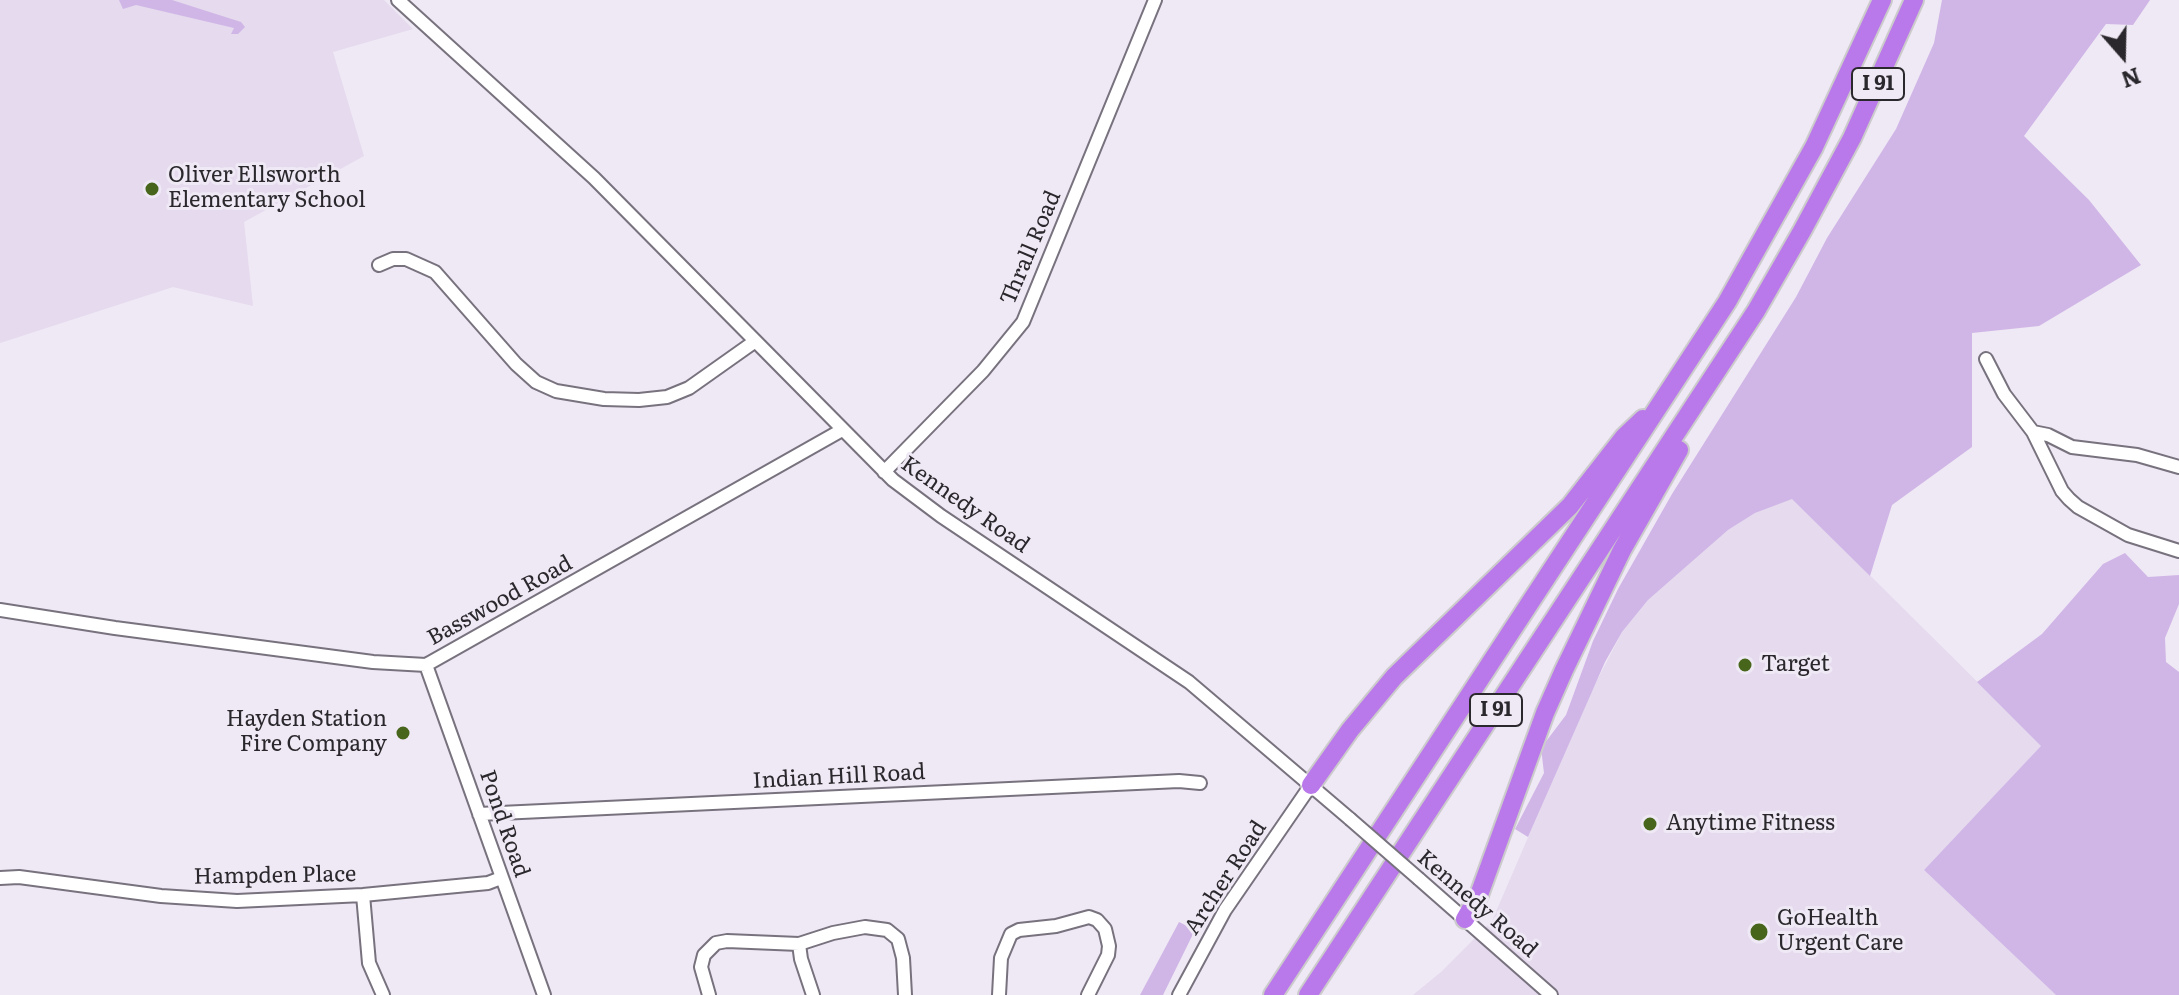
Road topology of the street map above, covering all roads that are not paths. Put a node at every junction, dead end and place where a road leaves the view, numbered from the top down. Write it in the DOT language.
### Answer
graph roads {
  1 [pos="1155,0"];
  2 [pos="1882,0"];
  3 [pos="1914,0"];
  4 [pos="406,3"];
  5 [pos="379,265"];
  6 [pos="754,342"];
  7 [pos="1986,359"];
  8 [pos="1659,408"];
  9 [pos="1683,424"];
  10 [pos="842,430"];
  11 [pos="2033,432"];
  12 [pos="2072,447"];
  13 [pos="2049,465"];
  14 [pos="2179,467"];
  15 [pos="884,472"];
  16 [pos="2179,551"];
  17 [pos="0,610"];
  18 [pos="426,665"];
  19 [pos="1200,783"];
  20 [pos="1311,785"];
  21 [pos="479,814"];
  22 [pos="501,878"];
  23 [pos="1,880"];
  24 [pos="363,895"];
  25 [pos="1465,919"];
  26 [pos="799,944"];
  27 [pos="383,995"];
  28 [pos="544,995"];
  29 [pos="709,995"];
  30 [pos="813,995"];
  31 [pos="905,995"];
  32 [pos="999,995"];
  33 [pos="1088,995"];
  34 [pos="1179,995"];
  35 [pos="1273,995"];
  36 [pos="1308,995"];
  37 [pos="1551,995"];
  1 -- 15 [label="street, Thrall Road"];
  2 -- 8 [label="highway, I 91"];
  3 -- 9 [label="highway, I 91"];
  4 -- 6 [label="street, Kennedy Road"];
  5 -- 6 [label="street"];
  6 -- 10 [label="street, Kennedy Road"];
  7 -- 11 [label="street"];
  8 -- 20 [label="highway"];
  8 -- 35 [label="highway, I 91"];
  9 -- 25 [label="highway"];
  9 -- 36 [label="highway, I 91"];
  10 -- 15 [label="street, Kennedy Road"];
  10 -- 18 [label="street, Basswood Road"];
  11 -- 12 [label="street"];
  11 -- 13 [label="street"];
  12 -- 13 [label="street"];
  12 -- 14 [label="street"];
  13 -- 16 [label="street"];
  15 -- 20 [label="street, Kennedy Road"];
  17 -- 18 [label="street, Basswood Road"];
  18 -- 21 [label="street, Pond Road"];
  19 -- 21 [label="street, Indian Hill Road"];
  20 -- 25 [label="street, Kennedy Road, bridge"];
  20 -- 34 [label="street, Archer Road"];
  21 -- 22 [label="street, Pond Road"];
  22 -- 24 [label="street, Hampden Place"];
  22 -- 28 [label="street, Pond Road"];
  23 -- 24 [label="street, Hampden Place"];
  24 -- 27 [label="street"];
  25 -- 37 [label="street, Kennedy Road"];
  26 -- 29 [label="street"];
  26 -- 30 [label="street"];
  26 -- 31 [label="street"];
  32 -- 33 [label="street"];
}
